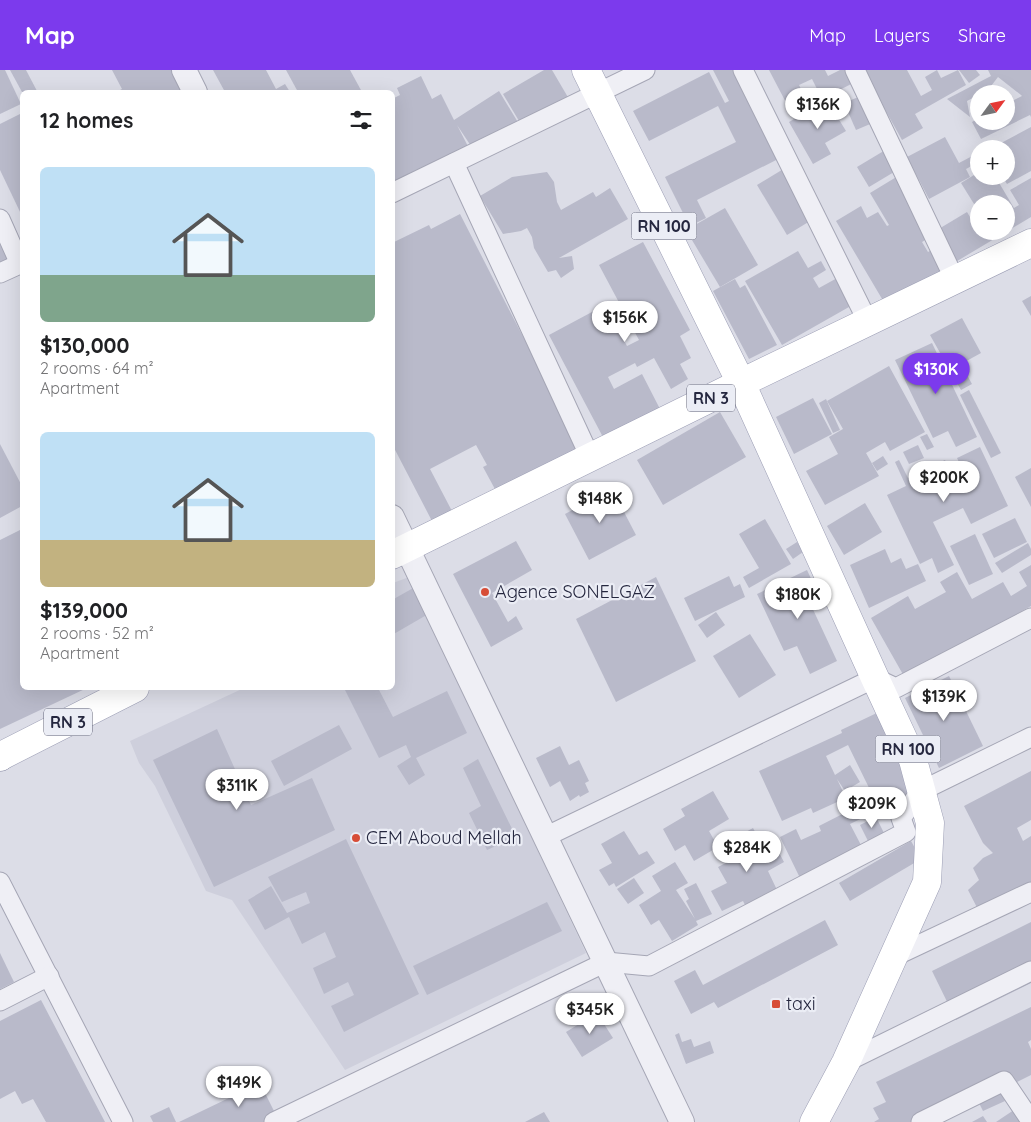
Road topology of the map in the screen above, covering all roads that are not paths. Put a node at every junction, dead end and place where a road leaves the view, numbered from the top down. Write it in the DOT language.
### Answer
graph roads {
  1 [pos="184,70"];
  2 [pos="645,70"];
  3 [pos="744,70"];
  4 [pos="855,70"];
  5 [pos="592,81"];
  6 [pos="194,90"];
  7 [pos="454,163"];
  8 [pos="395,192"];
  9 [pos="0,220"];
  10 [pos="1031,243"];
  11 [pos="20,261"];
  12 [pos="20,263"];
  13 [pos="0,273"];
  14 [pos="955,280"];
  15 [pos="868,322"];
  16 [pos="740,383"];
  17 [pos="590,457"];
  18 [pos="395,530"];
  19 [pos="400,552"];
  20 [pos="1031,618"];
  21 [pos="875,678"];
  22 [pos="131,690"];
  23 [pos="1031,737"];
  24 [pos="0,756"];
  25 [pos="921,791"];
  26 [pos="545,836"];
  27 [pos="0,882"];
  28 [pos="1031,892"];
  29 [pos="893,957"];
  30 [pos="606,962"];
  31 [pos="1031,971"];
  32 [pos="49,976"];
  33 [pos="0,1000"];
  34 [pos="846,1062"];
  35 [pos="1031,1121"];
  36 [pos="123,1122"];
  37 [pos="274,1122"];
  38 [pos="682,1122"];
  39 [pos="814,1122"];
  40 [pos="921,1122"];
  1 -- 6 [label="street"];
  2 -- 5 [label="street"];
  3 -- 15 [label="street"];
  4 -- 14 [label="street"];
  5 -- 7 [label="street"];
  5 -- 16 [label="main road, RN 100"];
  7 -- 8 [label="street"];
  7 -- 17 [label="street"];
  9 -- 11 [label="street"];
  10 -- 14 [label="main road, RN 3"];
  12 -- 13 [label="street"];
  14 -- 15 [label="main road, RN 3"];
  15 -- 16 [label="main road, RN 3"];
  16 -- 17 [label="main road, RN 3"];
  16 -- 21 [label="main road, RN 100"];
  17 -- 19 [label="main road, RN 3"];
  18 -- 19 [label="street"];
  19 -- 26 [label="street"];
  20 -- 21 [label="street"];
  21 -- 25 [label="main road, RN 100"];
  21 -- 26 [label="street"];
  22 -- 24 [label="main road, RN 3"];
  23 -- 25 [label="street"];
  25 -- 29 [label="main road, RN 100"];
  25 -- 30 [label="street"];
  26 -- 30 [label="street"];
  27 -- 32 [label="street"];
  28 -- 29 [label="street"];
  29 -- 34 [label="main road, RN 100"];
  30 -- 37 [label="street"];
  30 -- 38 [label="street"];
  31 -- 34 [label="street"];
  32 -- 33 [label="street"];
  32 -- 36 [label="street"];
  34 -- 39 [label="main road, RN 100"];
  35 -- 40 [label="street"];
}
